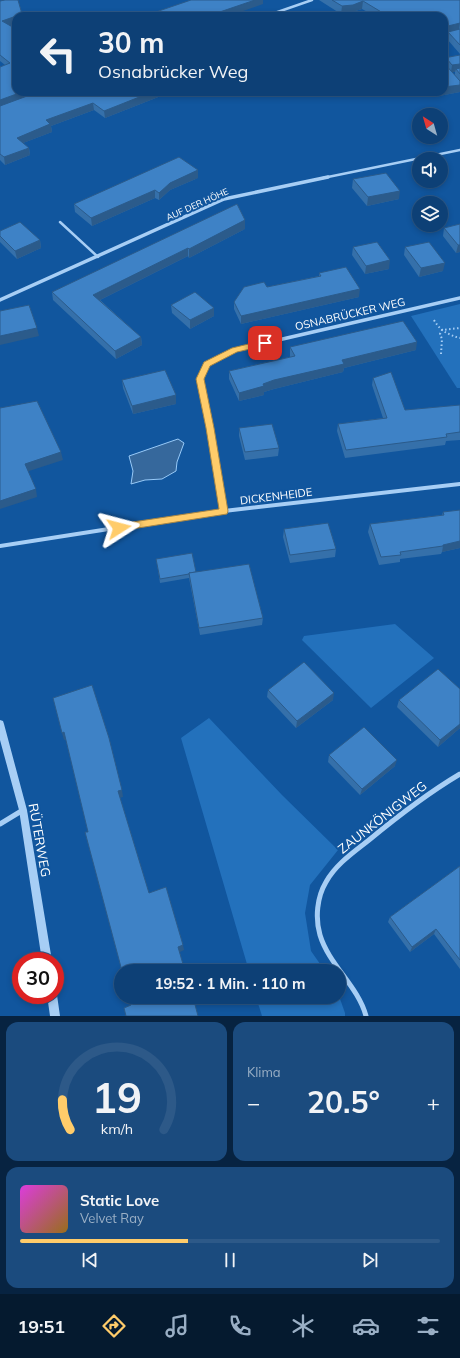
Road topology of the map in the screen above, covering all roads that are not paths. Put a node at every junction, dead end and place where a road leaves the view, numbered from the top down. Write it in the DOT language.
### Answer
graph roads {
  1 [pos="312,0"];
  2 [pos="278,12"];
  3 [pos="460,33"];
  4 [pos="448,36"];
  5 [pos="460,150"];
  6 [pos="60,222"];
  7 [pos="98,257"];
  8 [pos="460,298"];
  9 [pos="0,300"];
  10 [pos="460,484"];
  11 [pos="224,511"];
  12 [pos="0,546"];
  13 [pos="0,724"];
  14 [pos="460,774"];
  15 [pos="23,810"];
  16 [pos="0,824"];
  17 [pos="46,952"];
  18 [pos="54,1004"];
  19 [pos="56,1016"];
  20 [pos="366,1016"];
  1 -- 2 [label="street"];
  3 -- 4 [label="street"];
  5 -- 7 [label="street, AUF DER HÖHE"];
  6 -- 7 [label="lane"];
  7 -- 9 [label="street, AUF DER HÖHE"];
  8 -- 11 [label="street, OSNABRÜCKER WEG"];
  10 -- 11 [label="street, DICKENHEIDE"];
  11 -- 12 [label="street, DICKENHEIDE"];
  13 -- 15 [label="street, RÜTERWEG"];
  14 -- 20 [label="street, ZAUNKÖNIGWEG"];
  15 -- 16 [label="street"];
  15 -- 17 [label="street, RÜTERWEG"];
  18 -- 19 [label="street"];
}
